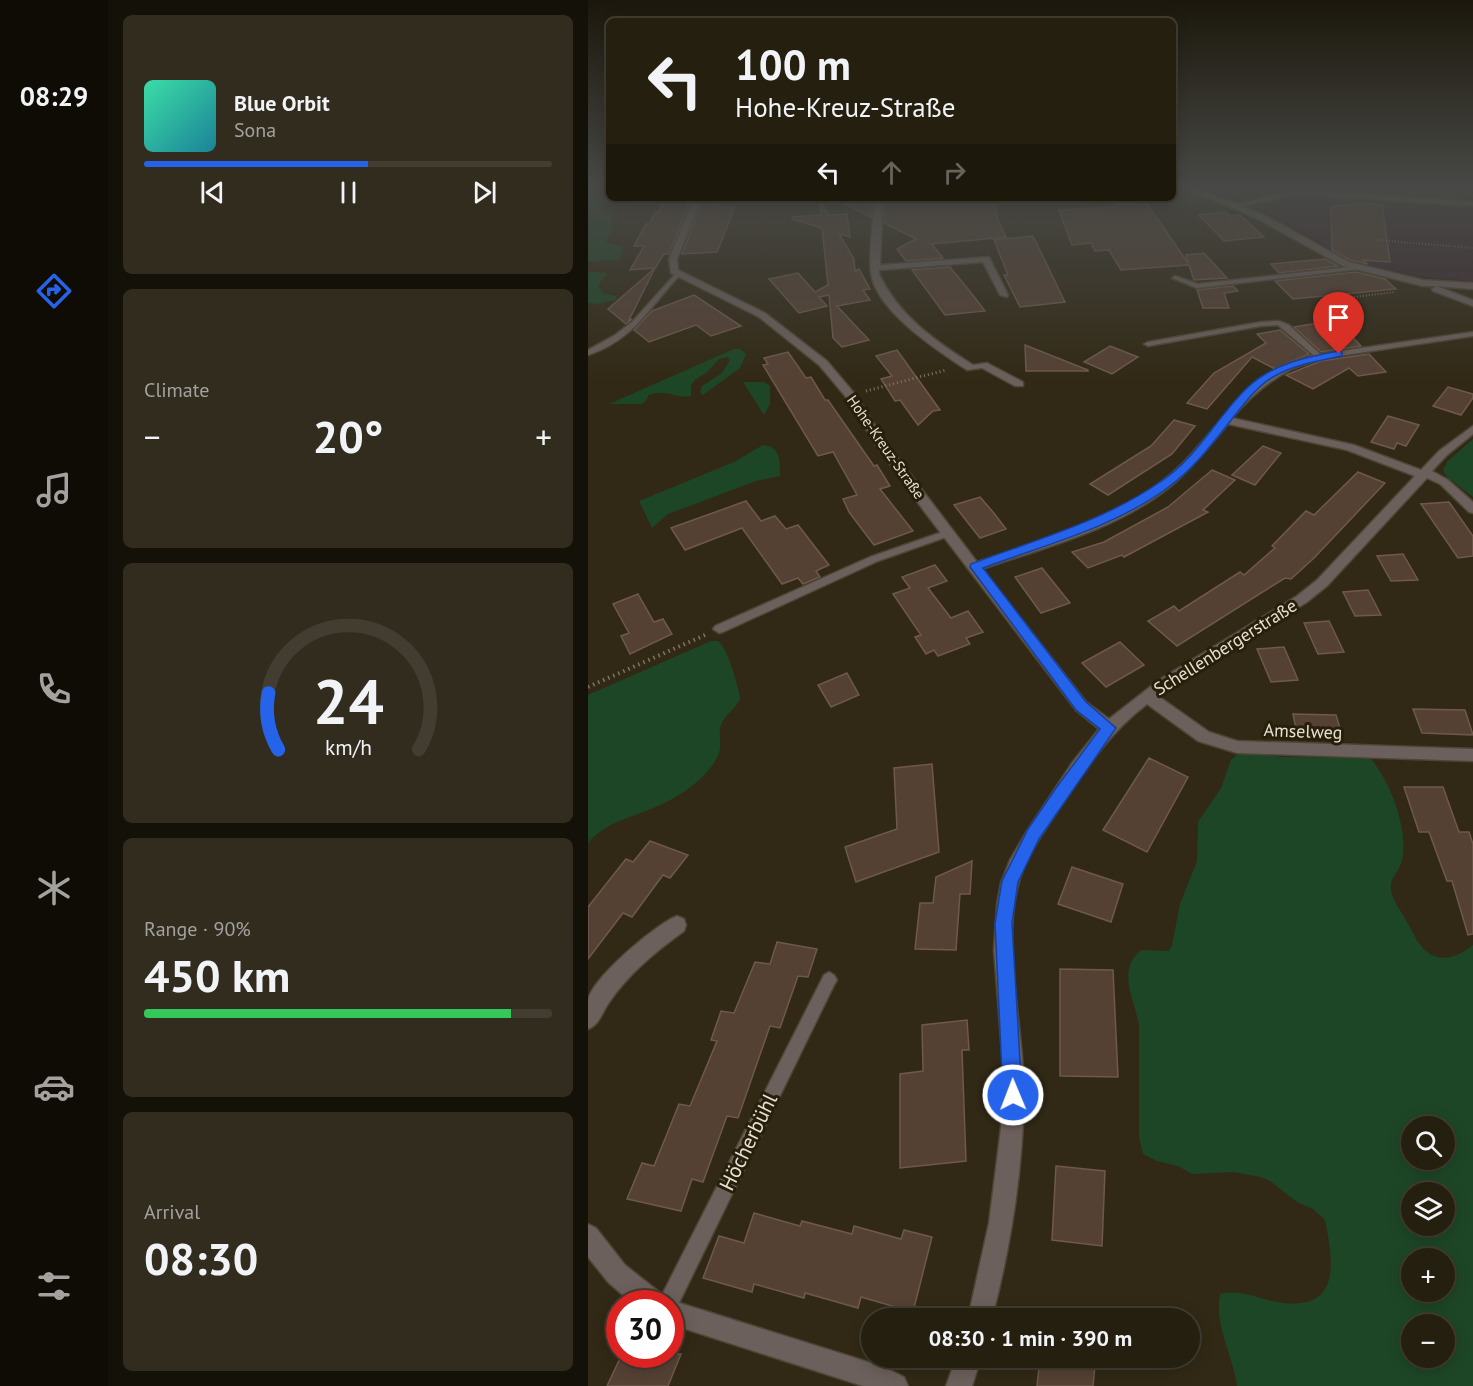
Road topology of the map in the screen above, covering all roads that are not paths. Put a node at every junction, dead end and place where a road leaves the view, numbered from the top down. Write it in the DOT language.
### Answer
graph roads {
  1 [pos="676,252"];
  2 [pos="876,252"];
  3 [pos="1321,252"];
  4 [pos="875,268"];
  5 [pos="1358,268"];
  6 [pos="679,273"];
  7 [pos="1175,278"];
  8 [pos="1427,285"];
  9 [pos="1473,286"];
  10 [pos="1004,295"];
  11 [pos="1473,303"];
  12 [pos="1473,334"];
  13 [pos="1148,344"];
  14 [pos="588,353"];
  15 [pos="1318,357"];
  16 [pos="1019,384"];
  17 [pos="1226,420"];
  18 [pos="1473,429"];
  19 [pos="1424,473"];
  20 [pos="1473,509"];
  21 [pos="948,533"];
  22 [pos="975,567"];
  23 [pos="719,629"];
  24 [pos="1147,696"];
  25 [pos="1109,728"];
  26 [pos="1473,755"];
  27 [pos="677,925"];
  28 [pos="829,980"];
  29 [pos="588,1019"];
  30 [pos="588,1236"];
  31 [pos="633,1290"];
  32 [pos="675,1290"];
  33 [pos="982,1308"];
  34 [pos="684,1316"];
  35 [pos="965,1368"];
  36 [pos="895,1386"];
  37 [pos="958,1386"];
  1 -- 6 [label="street"];
  2 -- 4 [label="street"];
  3 -- 5 [label="street"];
  4 -- 10 [label="street"];
  4 -- 16 [label="street"];
  5 -- 7 [label="lane"];
  5 -- 8 [label="street"];
  6 -- 14 [label="lane"];
  6 -- 21 [label="street, Hohe-Kreuz-Straße"];
  8 -- 9 [label="street"];
  8 -- 11 [label="street"];
  12 -- 15 [label="lane"];
  13 -- 15 [label="lane"];
  15 -- 17 [label="street"];
  17 -- 19 [label="street"];
  17 -- 22 [label="street"];
  18 -- 19 [label="street, Schellenbergerstraße"];
  19 -- 20 [label="street"];
  19 -- 24 [label="street, Schellenbergerstraße"];
  21 -- 22 [label="street, Hohe-Kreuz-Straße"];
  21 -- 23 [label="lane"];
  22 -- 25 [label="street, Hohe-Kreuz-Straße"];
  24 -- 25 [label="street, Schellenbergerstraße"];
  24 -- 26 [label="street, Amselweg"];
  25 -- 33 [label="street, Schellenbergerstraße"];
  27 -- 29 [label="street"];
  28 -- 32 [label="lane, Höcherbühl"];
  30 -- 31 [label="street"];
  34 -- 36 [label="street"];
  35 -- 37 [label="street"];
}
